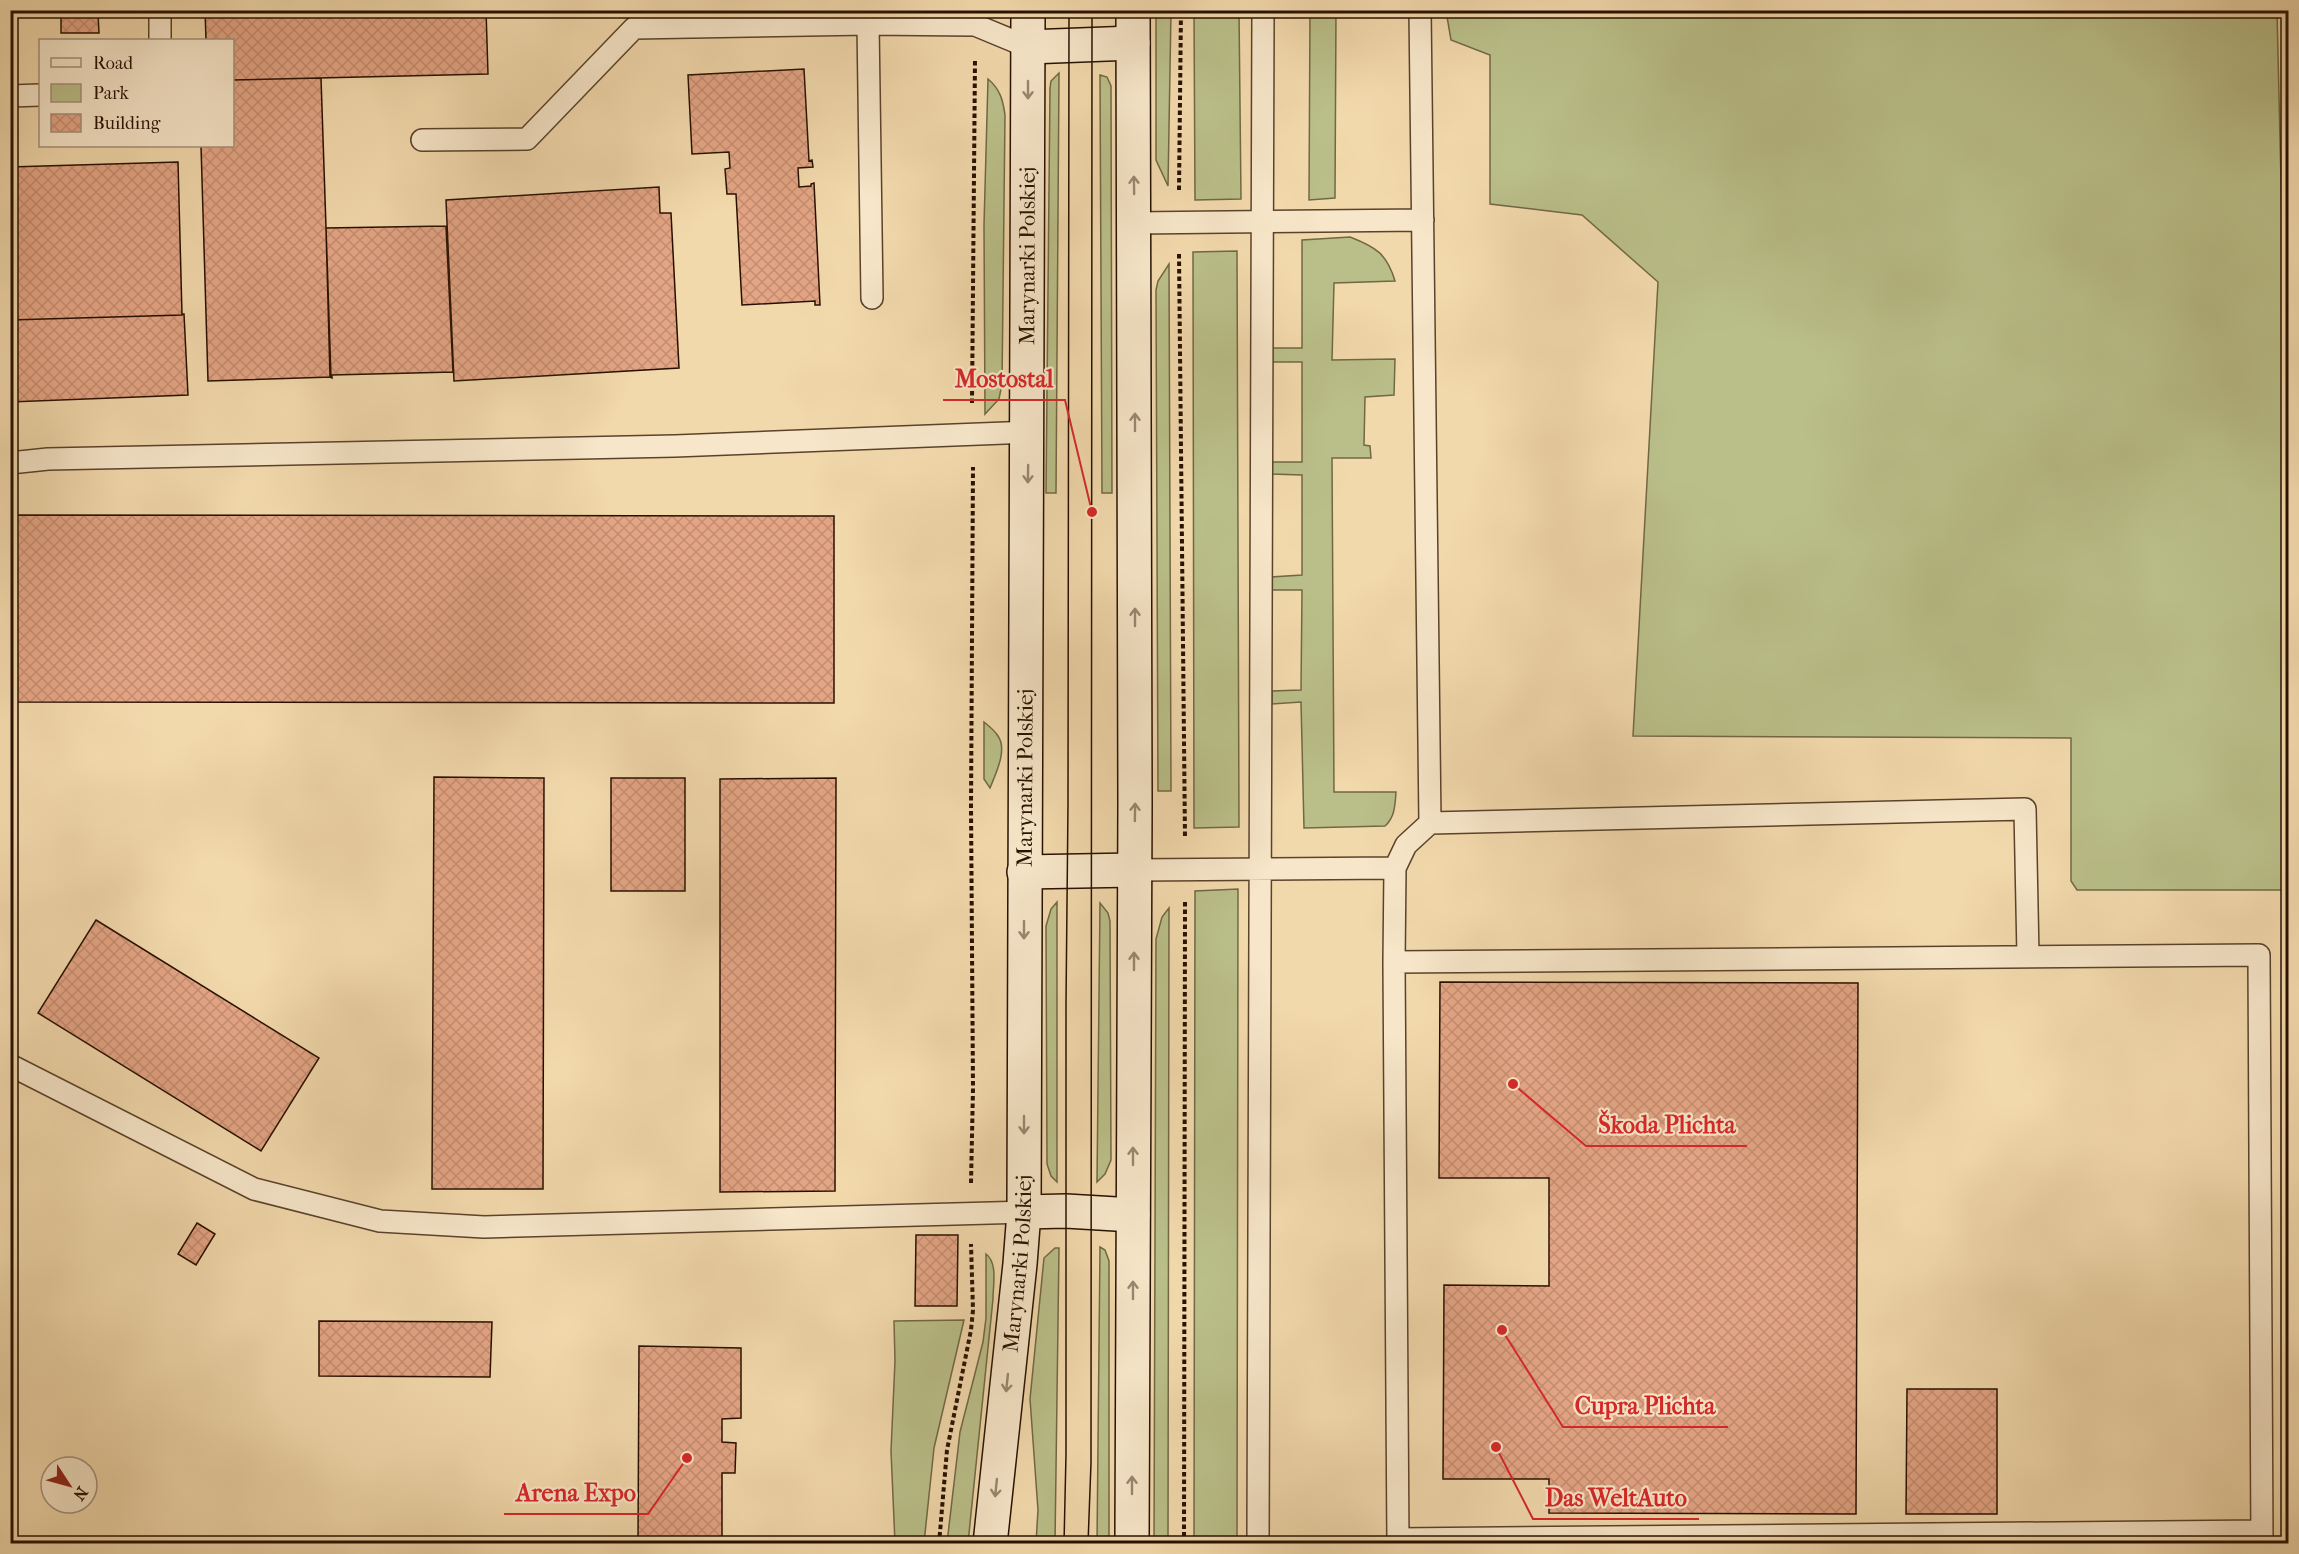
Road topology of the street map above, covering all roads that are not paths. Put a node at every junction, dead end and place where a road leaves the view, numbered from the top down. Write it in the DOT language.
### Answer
graph roads {
  1 [pos="160,10"];
  2 [pos="1028,10"];
  3 [pos="1133,10"];
  4 [pos="1263,10"];
  5 [pos="1420,10"];
  6 [pos="943,18"];
  7 [pos="867,24"];
  8 [pos="160,39"];
  9 [pos="1133,42"];
  10 [pos="1028,47"];
  11 [pos="39,94"];
  12 [pos="10,96"];
  13 [pos="422,140"];
  14 [pos="1423,220"];
  15 [pos="1263,222"];
  16 [pos="1135,223"];
  17 [pos="872,298"];
  18 [pos="1028,432"];
  19 [pos="10,463"];
  20 [pos="1430,824"];
  21 [pos="1395,868"];
  22 [pos="1261,869"];
  23 [pos="1134,870"];
  24 [pos="1024,872"];
  25 [pos="2028,956"];
  26 [pos="1394,962"];
  27 [pos="10,1065"];
  28 [pos="1024,1212"];
  29 [pos="1133,1215"];
  30 [pos="2262,1537"];
  31 [pos="1398,1541"];
  32 [pos="990,1544"];
  33 [pos="1132,1544"];
  34 [pos="1258,1544"];
  1 -- 8 [label="lane"];
  2 -- 10 [label="main road, Marynarki Polskiej"];
  3 -- 9 [label="main road"];
  4 -- 15 [label="lane"];
  5 -- 14 [label="lane"];
  6 -- 7 [label="lane"];
  6 -- 10 [label="lane"];
  7 -- 13 [label="lane"];
  7 -- 17 [label="lane"];
  9 -- 10 [label="main road"];
  16 -- 9 [label="main road, one-way"];
  10 -- 18 [label="main road, Marynarki Polskiej, one-way"];
  11 -- 12 [label="lane"];
  14 -- 15 [label="lane"];
  14 -- 20 [label="lane"];
  15 -- 16 [label="lane"];
  15 -- 22 [label="lane"];
  23 -- 16 [label="main road, one-way"];
  18 -- 19 [label="lane"];
  18 -- 24 [label="main road, Marynarki Polskiej, one-way"];
  20 -- 21 [label="lane"];
  20 -- 25 [label="lane"];
  21 -- 22 [label="lane"];
  21 -- 26 [label="lane"];
  22 -- 23 [label="lane"];
  22 -- 34 [label="lane"];
  23 -- 24 [label="main road"];
  29 -- 23 [label="main road, one-way"];
  24 -- 28 [label="main road, Marynarki Polskiej, one-way"];
  25 -- 26 [label="lane"];
  25 -- 30 [label="lane"];
  26 -- 31 [label="lane"];
  27 -- 28 [label="lane"];
  28 -- 29 [label="main road"];
  28 -- 32 [label="main road, Marynarki Polskiej, one-way"];
  33 -- 29 [label="main road, one-way"];
  30 -- 31 [label="lane"];
}
